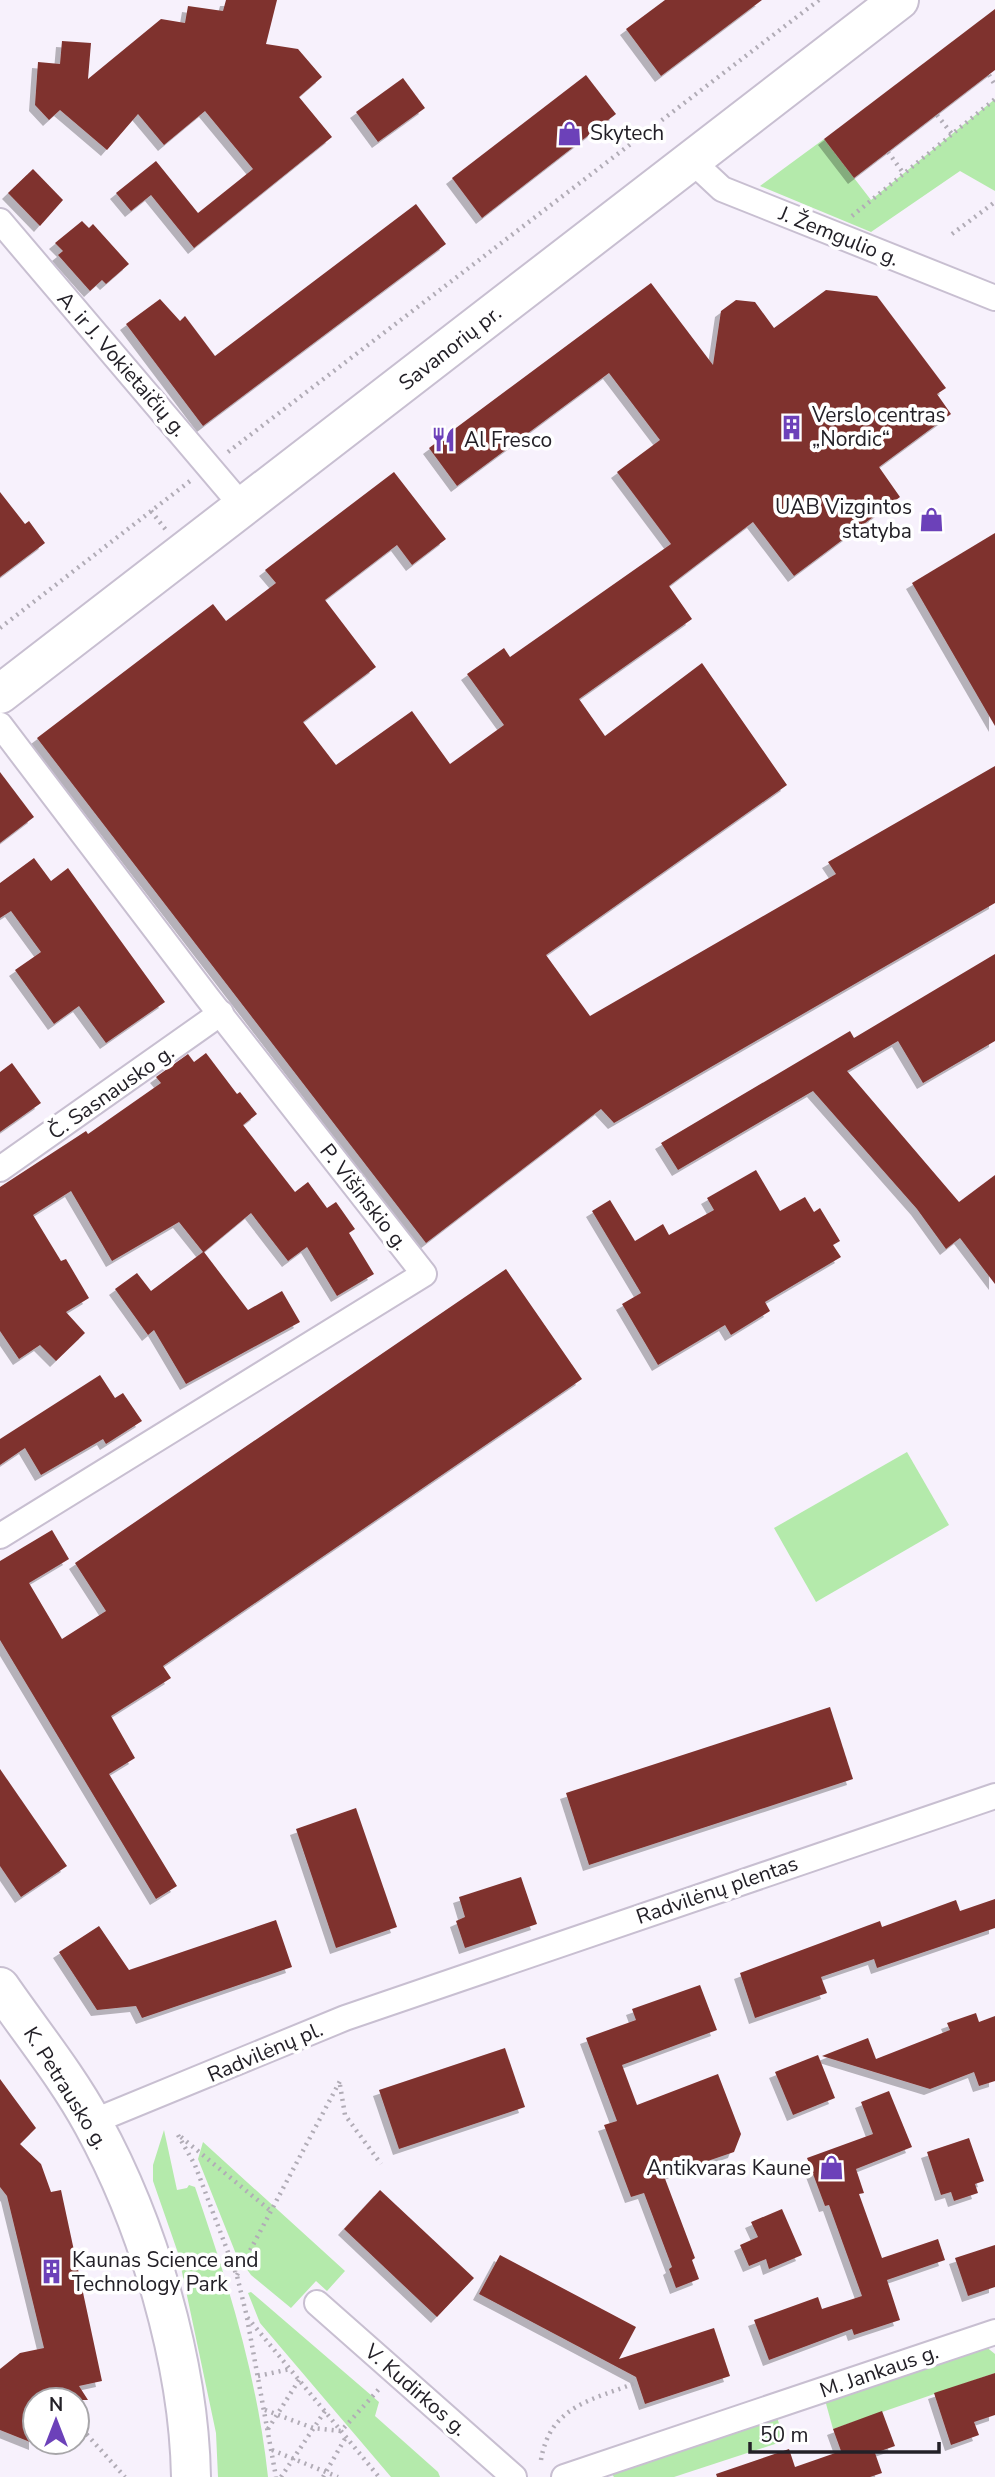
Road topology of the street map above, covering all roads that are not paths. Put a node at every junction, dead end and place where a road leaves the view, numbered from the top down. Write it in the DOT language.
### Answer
graph roads {
  1 [pos="899,0"];
  2 [pos="692,160"];
  3 [pos="0,221"];
  4 [pos="995,298"];
  5 [pos="243,507"];
  6 [pos="0,694"];
  7 [pos="0,725"];
  8 [pos="221,1013"];
  9 [pos="0,1170"];
  10 [pos="0,1536"];
  11 [pos="995,1796"];
  12 [pos="440,1985"];
  13 [pos="0,1987"];
  14 [pos="92,2122"];
  15 [pos="317,2303"];
  16 [pos="995,2332"];
  17 [pos="191,2477"];
  18 [pos="514,2477"];
  19 [pos="564,2477"];
  1 -- 2 [label="main road, Savanorių pr."];
  2 -- 4 [label="street, J. Žemgulio g."];
  2 -- 5 [label="main road, Savanorių pr."];
  3 -- 5 [label="street, A. ir J. Vokietaičių g."];
  5 -- 6 [label="main road, Savanorių pr."];
  7 -- 8 [label="street, P. Višinskio g."];
  8 -- 9 [label="street, Č. Sasnausko g."];
  8 -- 10 [label="street, P. Višinskio g."];
  11 -- 12 [label="street, Radvilėnų plentas"];
  12 -- 14 [label="street, Radvilėnų pl."];
  13 -- 14 [label="main road, K. Petrausko g."];
  14 -- 17 [label="main road, K. Petrausko g."];
  15 -- 18 [label="street, V. Kudirkos g."];
  16 -- 19 [label="street, M. Jankaus g."];
}
